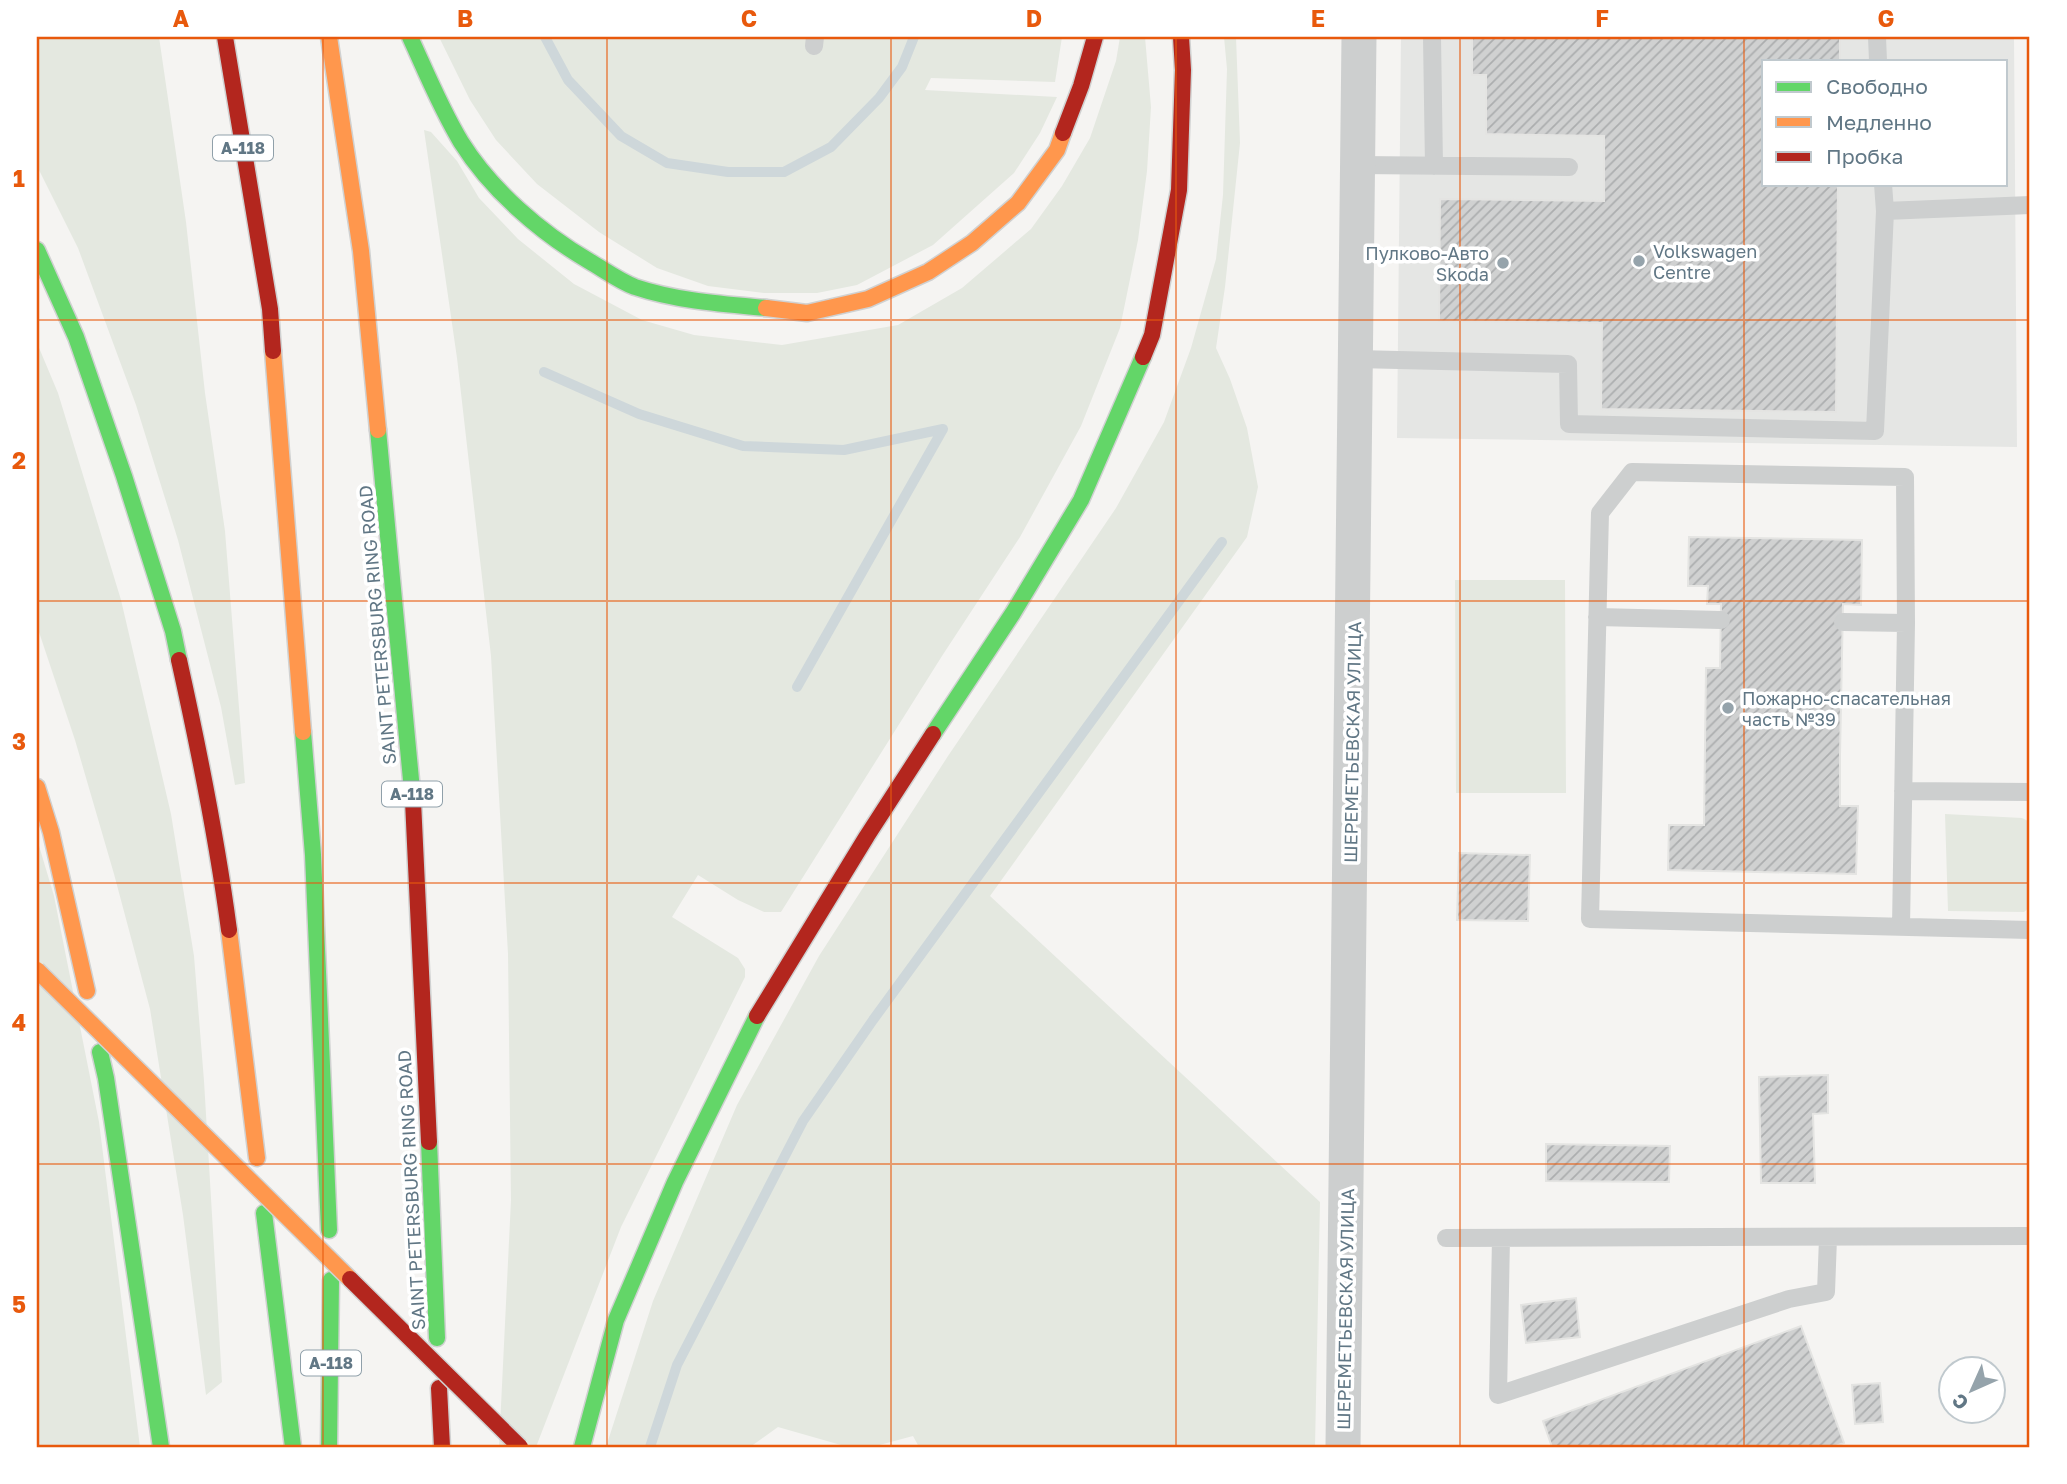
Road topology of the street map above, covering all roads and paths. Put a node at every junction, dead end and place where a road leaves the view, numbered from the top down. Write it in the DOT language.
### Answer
graph roads {
  1 [pos="225,37"];
  2 [pos="329,37"];
  3 [pos="410,37"];
  4 [pos="1359,37"];
  5 [pos="1432,37"];
  6 [pos="1877,37"];
  7 [pos="1094,41"];
  8 [pos="1182,41"];
  9 [pos="1878,60"];
  10 [pos="1358,165"];
  11 [pos="1434,166"];
  12 [pos="1569,167"];
  13 [pos="1884,186"];
  14 [pos="2030,205"];
  15 [pos="1885,212"];
  16 [pos="37,250"];
  17 [pos="1356,359"];
  18 [pos="1597,617"];
  19 [pos="1721,620"];
  20 [pos="1843,622"];
  21 [pos="1906,623"];
  22 [pos="37,788"];
  23 [pos="1903,791"];
  24 [pos="2030,792"];
  25 [pos="1901,927"];
  26 [pos="2030,930"];
  27 [pos="37,970"];
  28 [pos="87,991"];
  29 [pos="100,1052"];
  30 [pos="257,1158"];
  31 [pos="264,1213"];
  32 [pos="329,1230"];
  33 [pos="2030,1236"];
  34 [pos="1446,1238"];
  35 [pos="1501,1238"];
  36 [pos="1828,1238"];
  37 [pos="331,1280"];
  38 [pos="437,1338"];
  39 [pos="439,1388"];
  40 [pos="162,1447"];
  41 [pos="293,1447"];
  42 [pos="329,1447"];
  43 [pos="442,1447"];
  44 [pos="520,1447"];
  45 [pos="582,1447"];
  46 [pos="1343,1447"];
  1 -- 32 [label="main road, А-118"];
  2 -- 38 [label="main road, SAINT PETERSBURG RING ROAD / А-118"];
  3 -- 7 [label="main road"];
  4 -- 10 [label="street, ШЕРЕМЕТЬЕВСКАЯ УЛИЦА"];
  5 -- 11 [label="lane"];
  6 -- 9 [label="lane"];
  8 -- 45 [label="main road"];
  10 -- 11 [label="lane"];
  10 -- 17 [label="street, ШЕРЕМЕТЬЕВСКАЯ УЛИЦА"];
  11 -- 12 [label="lane"];
  13 -- 15 [label="lane"];
  14 -- 15 [label="lane"];
  15 -- 17 [label="lane"];
  16 -- 30 [label="main road"];
  17 -- 46 [label="street, ШЕРЕМЕТЬЕВСКАЯ УЛИЦА"];
  18 -- 19 [label="lane"];
  18 -- 21 [label="lane"];
  18 -- 25 [label="lane"];
  20 -- 21 [label="lane"];
  21 -- 23 [label="lane"];
  22 -- 28 [label="main road"];
  23 -- 24 [label="lane"];
  23 -- 25 [label="lane"];
  25 -- 26 [label="lane"];
  27 -- 44 [label="main road, bridge"];
  29 -- 40 [label="main road"];
  31 -- 41 [label="main road"];
  33 -- 36 [label="lane"];
  34 -- 35 [label="lane"];
  35 -- 36 [label="lane"];
  35 -- 36 [label="lane"];
  37 -- 42 [label="main road, А-118"];
  39 -- 43 [label="main road"];
}
